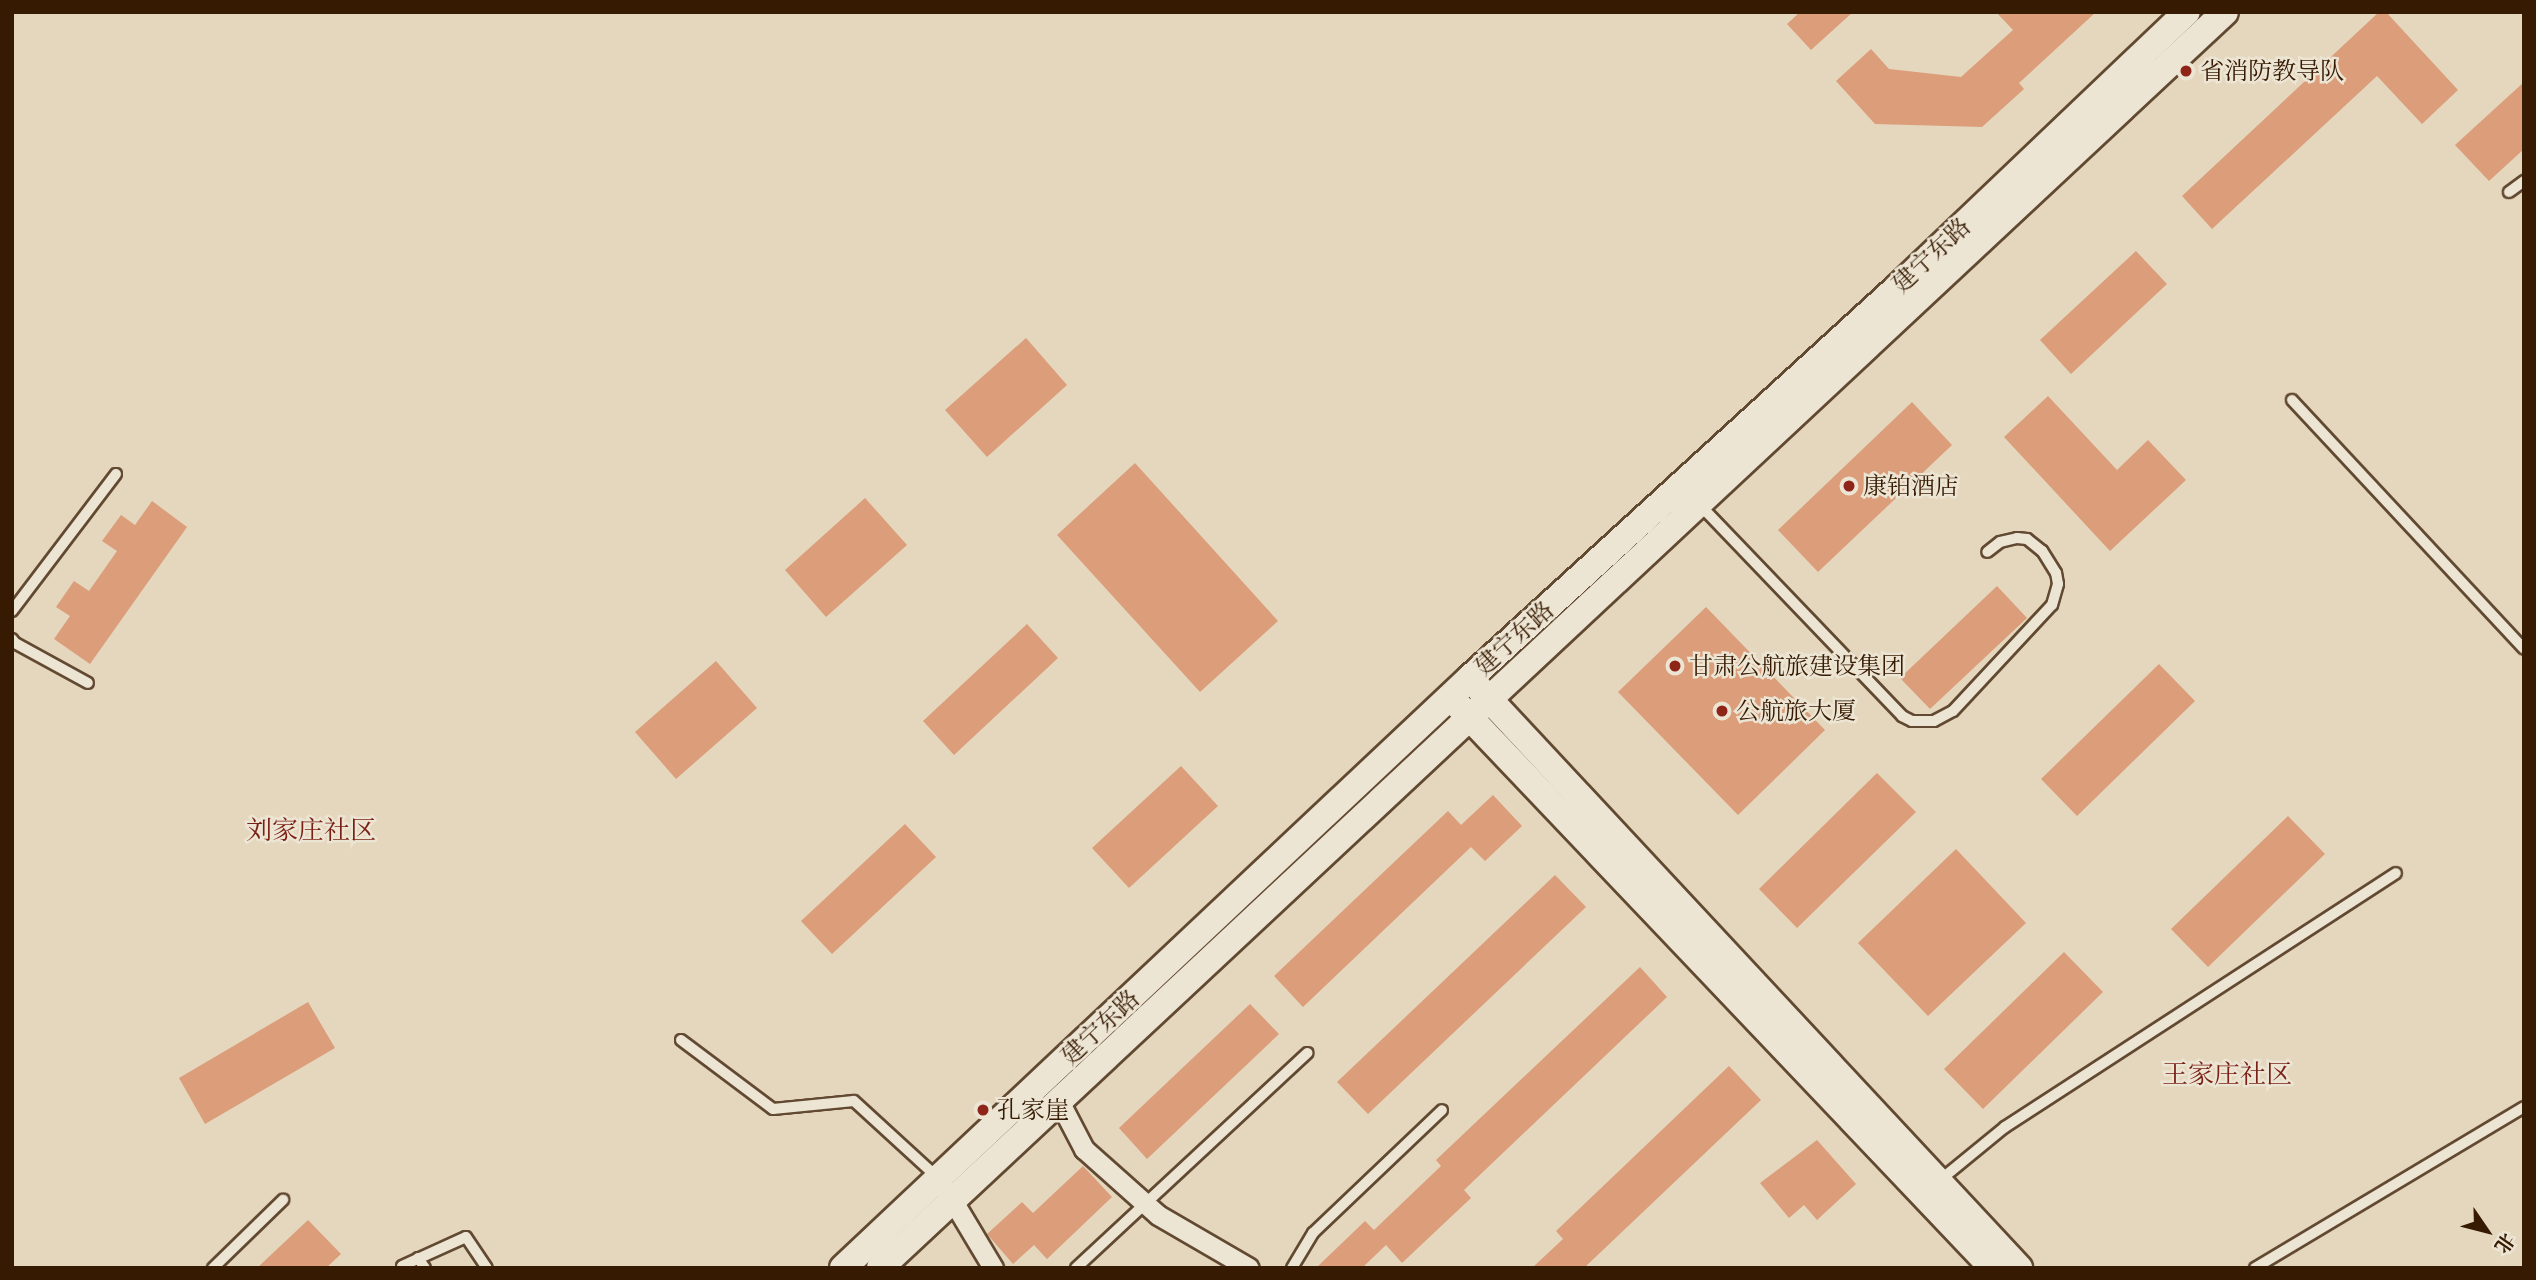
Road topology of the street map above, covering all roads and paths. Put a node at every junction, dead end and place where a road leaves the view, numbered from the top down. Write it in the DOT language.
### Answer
graph roads {
  1 [pos="2187,12"];
  2 [pos="2225,12"];
  3 [pos="2524,181"];
  4 [pos="2509,192"];
  5 [pos="2292,400"];
  6 [pos="116,474"];
  7 [pos="1699,503"];
  8 [pos="1987,552"];
  9 [pos="12,611"];
  10 [pos="12,639"];
  11 [pos="2524,649"];
  12 [pos="1470,678"];
  13 [pos="88,683"];
  14 [pos="1450,697"];
  15 [pos="1479,707"];
  16 [pos="2396,873"];
  17 [pos="681,1040"];
  18 [pos="1307,1053"];
  19 [pos="1060,1103"];
  20 [pos="2524,1107"];
  21 [pos="1442,1110"];
  22 [pos="1938,1181"];
  23 [pos="946,1189"];
  24 [pos="283,1200"];
  25 [pos="1146,1204"];
  26 [pos="418,1258"];
  27 [pos="402,1266"];
  28 [pos="214,1268"];
  29 [pos="425,1268"];
  30 [pos="487,1268"];
  31 [pos="843,1268"];
  32 [pos="880,1268"];
  33 [pos="993,1268"];
  34 [pos="1076,1268"];
  35 [pos="1249,1268"];
  36 [pos="1292,1268"];
  37 [pos="1993,1268"];
  38 [pos="2019,1268"];
  39 [pos="2255,1268"];
  1 -- 12 [label="main road, 建宁东路"];
  2 -- 7 [label="main road, 建宁东路"];
  3 -- 4 [label="lane"];
  5 -- 11 [label="lane"];
  6 -- 9 [label="lane"];
  7 -- 8 [label="lane"];
  7 -- 15 [label="main road, 建宁东路"];
  10 -- 13 [label="lane"];
  12 -- 14 [label="main road, 建宁东路"];
  12 -- 15 [label="main road"];
  14 -- 15 [label="main road"];
  14 -- 23 [label="main road, 建宁东路"];
  15 -- 19 [label="main road, 建宁东路"];
  15 -- 22 [label="main road"];
  15 -- 37 [label="main road"];
  16 -- 22 [label="lane"];
  17 -- 23 [label="lane"];
  18 -- 25 [label="lane"];
  19 -- 23 [label="main road, 建宁东路"];
  19 -- 25 [label="street"];
  20 -- 39 [label="lane"];
  21 -- 36 [label="lane"];
  22 -- 38 [label="main road"];
  23 -- 31 [label="main road, 建宁东路"];
  23 -- 32 [label="main road, 建宁东路"];
  23 -- 33 [label="street"];
  24 -- 28 [label="lane"];
  25 -- 34 [label="lane"];
  25 -- 35 [label="street"];
  26 -- 27 [label="lane"];
  26 -- 29 [label="lane"];
  26 -- 30 [label="lane"];
}
